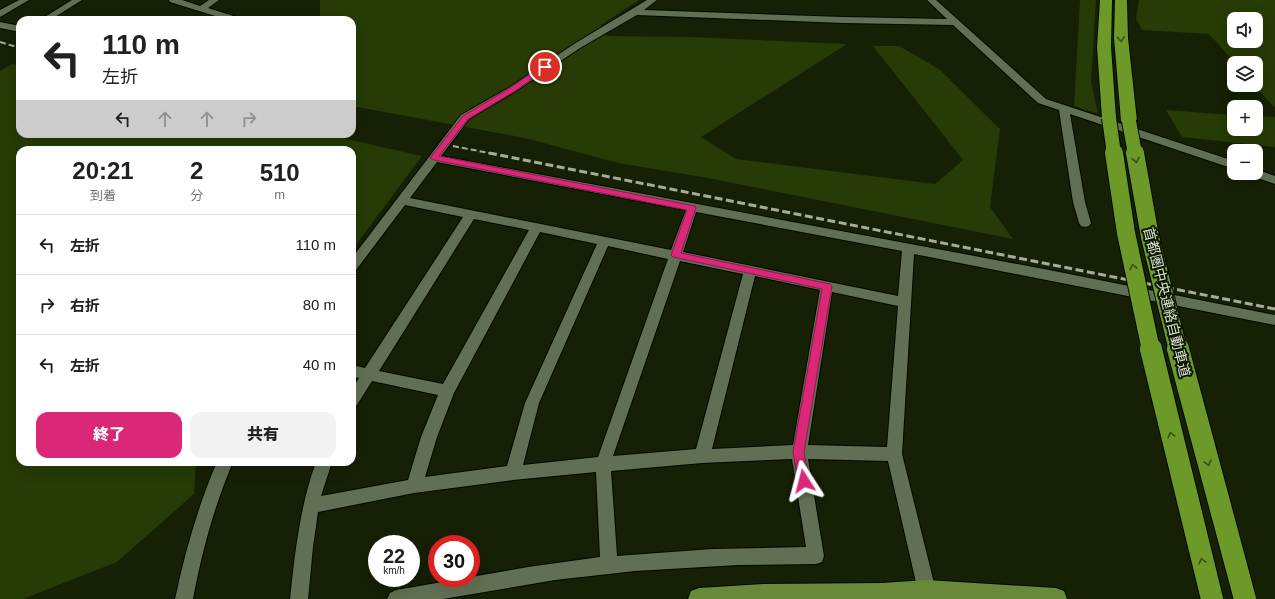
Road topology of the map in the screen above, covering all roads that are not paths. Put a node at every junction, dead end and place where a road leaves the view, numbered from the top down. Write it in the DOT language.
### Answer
graph roads {
  1 [pos="25,0"];
  2 [pos="78,0"];
  3 [pos="173,0"];
  4 [pos="215,0"];
  5 [pos="653,0"];
  6 [pos="931,0"];
  7 [pos="1106,0"];
  8 [pos="1121,0"];
  9 [pos="200,9"];
  10 [pos="635,12"];
  11 [pos="0,14"];
  12 [pos="51,16"];
  13 [pos="224,16"];
  14 [pos="955,22"];
  15 [pos="0,24"];
  16 [pos="16,28"];
  17 [pos="1064,108"];
  18 [pos="434,158"];
  19 [pos="1227,163"];
  20 [pos="1263,176"];
  21 [pos="1275,180"];
  22 [pos="402,200"];
  23 [pos="692,208"];
  24 [pos="471,214"];
  25 [pos="1085,223"];
  26 [pos="537,227"];
  27 [pos="605,240"];
  28 [pos="908,249"];
  29 [pos="676,255"];
  30 [pos="356,262"];
  31 [pos="750,270"];
  32 [pos="827,286"];
  33 [pos="904,302"];
  34 [pos="1275,320"];
  35 [pos="356,372"];
  36 [pos="368,375"];
  37 [pos="447,391"];
  38 [pos="356,394"];
  39 [pos="799,452"];
  40 [pos="894,454"];
  41 [pos="702,456"];
  42 [pos="603,464"];
  43 [pos="223,466"];
  44 [pos="323,466"];
  45 [pos="512,473"];
  46 [pos="414,486"];
  47 [pos="311,506"];
  48 [pos="609,565"];
  49 [pos="926,591"];
  50 [pos="184,599"];
  51 [pos="299,599"];
  52 [pos="396,599"];
  53 [pos="699,599"];
  54 [pos="1056,599"];
  55 [pos="1212,599"];
  56 [pos="1246,599"];
  1 -- 11 [label="street"];
  2 -- 12 [label="street"];
  3 -- 9 [label="street"];
  4 -- 9 [label="street"];
  5 -- 10 [label="street"];
  6 -- 14 [label="street"];
  55 -- 7 [label="highway, 首都圏中央連絡自動車道, one-way, bridge"];
  8 -- 56 [label="highway, 首都圏中央連絡自動車道, one-way, bridge"];
  9 -- 13 [label="street"];
  10 -- 14 [label="street"];
  10 -- 18 [label="street"];
  14 -- 17 [label="street"];
  15 -- 16 [label="street"];
  17 -- 19 [label="street"];
  17 -- 25 [label="street"];
  18 -- 22 [label="street"];
  18 -- 23 [label="street"];
  20 -- 21 [label="street"];
  22 -- 24 [label="street"];
  22 -- 30 [label="street"];
  23 -- 28 [label="street"];
  23 -- 29 [label="street"];
  24 -- 26 [label="street"];
  24 -- 36 [label="street"];
  26 -- 27 [label="street"];
  26 -- 37 [label="street"];
  27 -- 29 [label="street"];
  27 -- 45 [label="street"];
  28 -- 33 [label="street"];
  28 -- 34 [label="street"];
  29 -- 31 [label="street"];
  29 -- 42 [label="street"];
  31 -- 32 [label="street"];
  31 -- 41 [label="street"];
  32 -- 33 [label="street"];
  32 -- 39 [label="street"];
  33 -- 40 [label="street"];
  35 -- 36 [label="street"];
  36 -- 37 [label="street"];
  36 -- 38 [label="street"];
  37 -- 46 [label="street"];
  39 -- 40 [label="street"];
  39 -- 41 [label="street"];
  39 -- 48 [label="street"];
  40 -- 49 [label="street"];
  41 -- 42 [label="street"];
  42 -- 45 [label="street"];
  42 -- 48 [label="street"];
  43 -- 50 [label="street"];
  44 -- 47 [label="street"];
  45 -- 46 [label="street"];
  46 -- 47 [label="street"];
  47 -- 51 [label="street"];
  48 -- 52 [label="street"];
  49 -- 53 [label="main road"];
  49 -- 54 [label="main road"];
}
